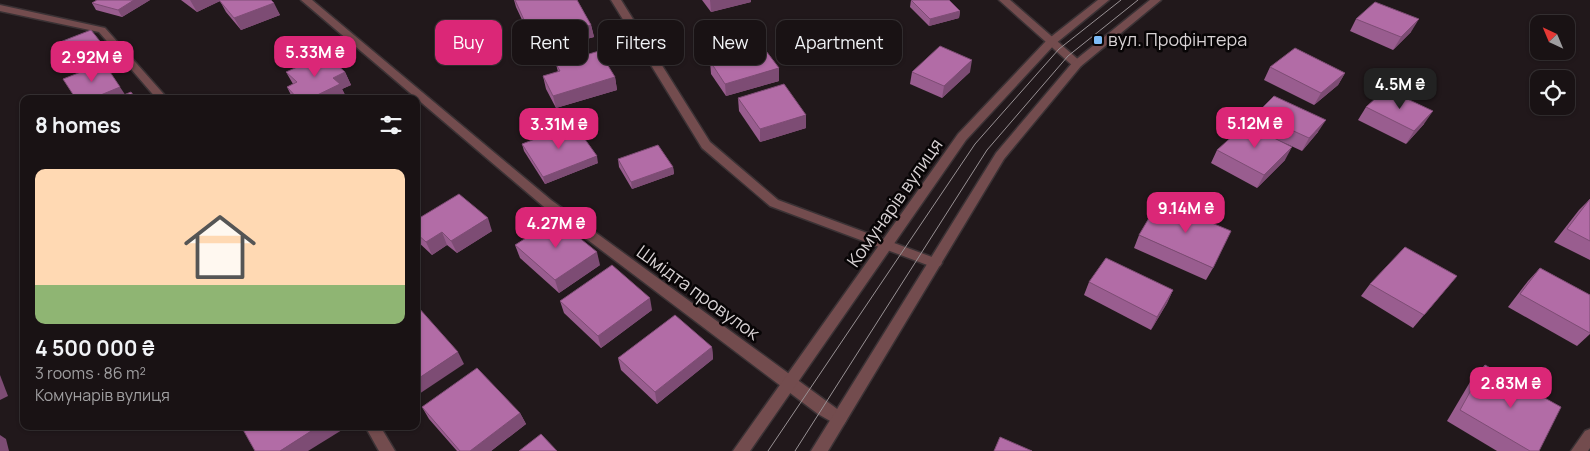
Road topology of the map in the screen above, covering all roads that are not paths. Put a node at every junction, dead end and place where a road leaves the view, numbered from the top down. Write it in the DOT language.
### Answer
graph roads {
  1 [pos="306,0"];
  2 [pos="616,0"];
  3 [pos="1004,0"];
  4 [pos="1104,0"];
  5 [pos="1156,0"];
  6 [pos="0,8"];
  7 [pos="1051,42"];
  8 [pos="1077,64"];
  9 [pos="159,95"];
  10 [pos="419,95"];
  11 [pos="420,96"];
  12 [pos="888,244"];
  13 [pos="935,263"];
  14 [pos="789,382"];
  15 [pos="840,420"];
  16 [pos="374,430"];
  17 [pos="1590,436"];
  18 [pos="387,451"];
  19 [pos="741,451"];
  20 [pos="819,451"];
  21 [pos="1579,451"];
  1 -- 10 [label="street, Шмідта провулок"];
  2 -- 12 [label="street"];
  3 -- 7 [label="street"];
  4 -- 7 [label="street, Комунарів вулиця"];
  5 -- 8 [label="street"];
  6 -- 9 [label="street"];
  7 -- 8 [label="street"];
  7 -- 12 [label="street, Комунарів вулиця"];
  8 -- 13 [label="street"];
  11 -- 14 [label="street, Шмідта провулок"];
  12 -- 13 [label="street"];
  12 -- 14 [label="street, Комунарів вулиця"];
  13 -- 15 [label="street"];
  14 -- 15 [label="street, Шмідта провулок"];
  14 -- 19 [label="street, Комунарів вулиця"];
  15 -- 20 [label="street"];
  16 -- 18 [label="street"];
  17 -- 21 [label="street"];
}
